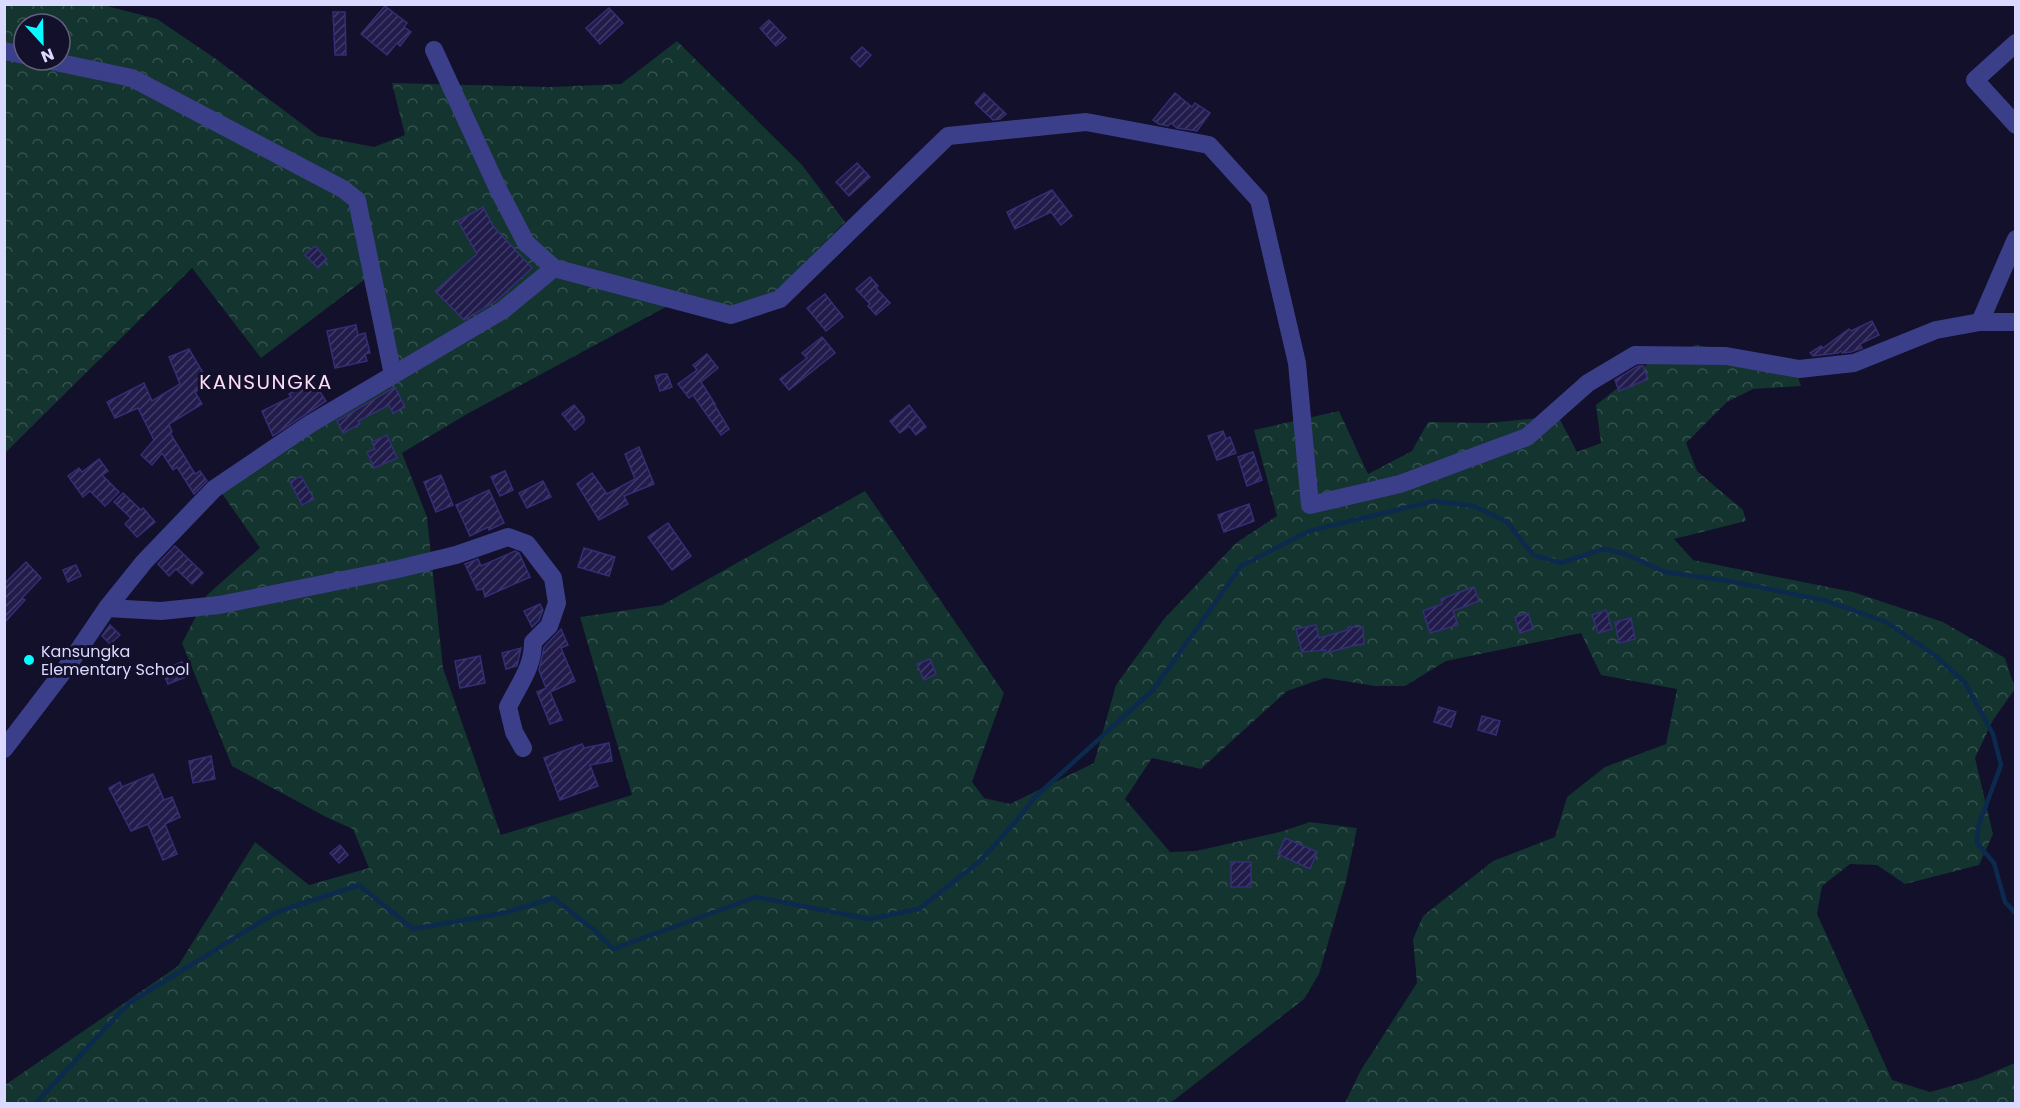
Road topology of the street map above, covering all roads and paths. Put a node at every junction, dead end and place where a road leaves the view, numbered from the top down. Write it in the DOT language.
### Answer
graph roads {
  1 [pos="2016,43"];
  2 [pos="434,50"];
  3 [pos="72,65"];
  4 [pos="2016,125"];
  5 [pos="2016,239"];
  6 [pos="554,268"];
  7 [pos="1980,322"];
  8 [pos="2016,322"];
  9 [pos="393,375"];
  10 [pos="107,608"];
  11 [pos="523,748"];
  12 [pos="4,749"];
  1 -- 4 [label="street"];
  2 -- 6 [label="street"];
  3 -- 9 [label="street"];
  5 -- 7 [label="street"];
  6 -- 7 [label="street"];
  6 -- 9 [label="street"];
  7 -- 8 [label="street"];
  9 -- 10 [label="street"];
  10 -- 11 [label="street"];
  10 -- 12 [label="street"];
}
